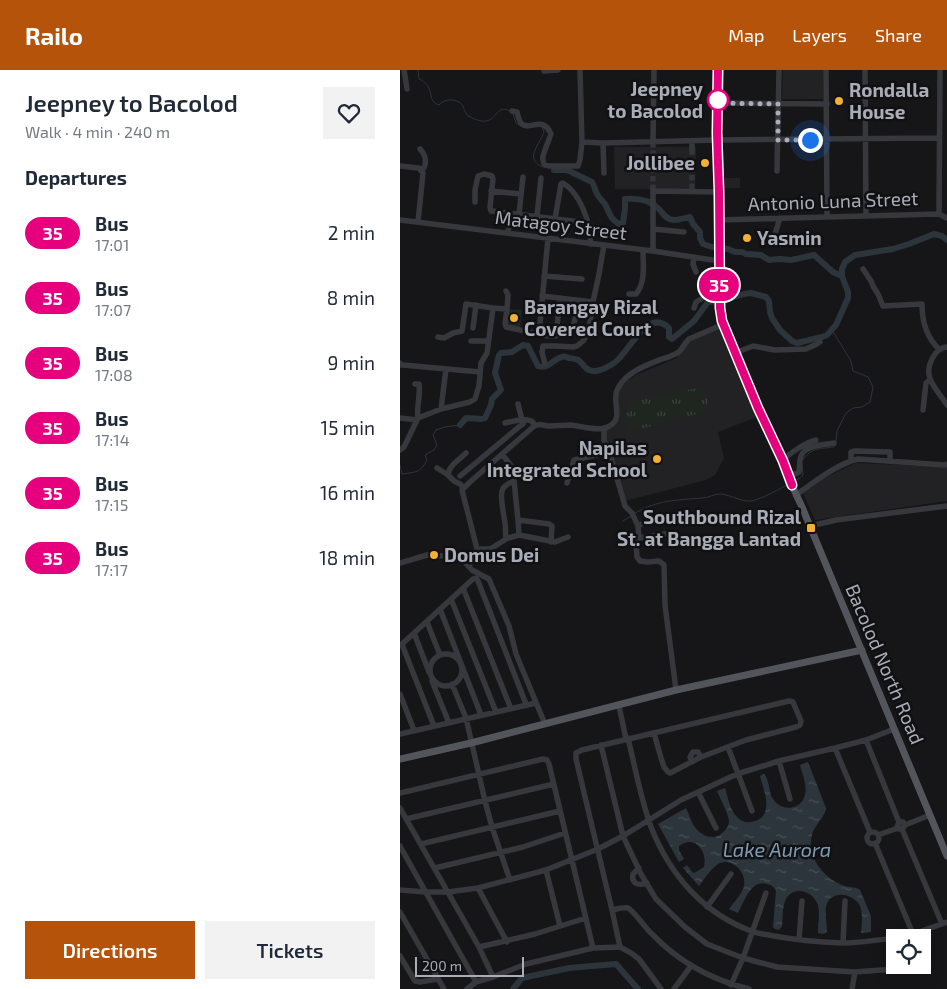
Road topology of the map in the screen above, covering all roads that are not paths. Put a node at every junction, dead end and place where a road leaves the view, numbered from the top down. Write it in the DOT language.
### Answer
graph roads {
  1 [pos="404,70"];
  2 [pos="558,70"];
  3 [pos="580,70"];
  4 [pos="654,70"];
  5 [pos="718,70"];
  6 [pos="779,70"];
  7 [pos="826,70"];
  8 [pos="865,70"];
  9 [pos="940,70"];
  10 [pos="544,71"];
  11 [pos="408,89"];
  12 [pos="718,103"];
  13 [pos="518,104"];
  14 [pos="778,104"];
  15 [pos="827,104"];
  16 [pos="939,138"];
  17 [pos="866,139"];
  18 [pos="717,140"];
  19 [pos="778,140"];
  20 [pos="827,140"];
  21 [pos="692,141"];
  22 [pos="582,142"];
  23 [pos="653,142"];
  24 [pos="604,143"];
  25 [pos="420,149"];
  26 [pos="692,150"];
  27 [pos="400,166"];
  28 [pos="421,171"];
  29 [pos="777,171"];
  30 [pos="604,173"];
  31 [pos="523,177"];
  32 [pos="542,178"];
  33 [pos="491,191"];
  34 [pos="719,192"];
  35 [pos="521,194"];
  36 [pos="475,202"];
  37 [pos="510,214"];
  38 [pos="519,214"];
  39 [pos="939,214"];
  40 [pos="537,216"];
  41 [pos="866,216"];
  42 [pos="827,217"];
  43 [pos="780,218"];
  44 [pos="947,218"];
  45 [pos="555,219"];
  46 [pos="400,220"];
  47 [pos="719,220"];
  48 [pos="418,222"];
  49 [pos="588,223"];
  50 [pos="653,229"];
  51 [pos="684,232"];
  52 [pos="508,233"];
  53 [pos="775,234"];
  54 [pos="548,238"];
  55 [pos="590,244"];
  56 [pos="604,245"];
  57 [pos="643,250"];
  58 [pos="653,251"];
  59 [pos="694,257"];
  60 [pos="719,257"];
  61 [pos="863,269"];
  62 [pos="696,272"];
  63 [pos="544,276"];
  64 [pos="582,280"];
  65 [pos="719,288"];
  66 [pos="506,291"];
  67 [pos="629,294"];
  68 [pos="542,296"];
  69 [pos="560,298"];
  70 [pos="575,300"];
  71 [pos="593,302"];
  72 [pos="476,305"];
  73 [pos="493,308"];
  74 [pos="694,308"];
  75 [pos="507,309"];
  76 [pos="724,324"];
  77 [pos="473,328"];
  78 [pos="538,334"];
  79 [pos="556,336"];
  80 [pos="438,337"];
  81 [pos="471,341"];
  82 [pos="488,341"];
  83 [pos="820,342"];
  84 [pos="947,348"];
  85 [pos="939,349"];
  86 [pos="735,353"];
  87 [pos="400,363"];
  88 [pos="545,364"];
  89 [pos="446,369"];
  90 [pos="480,372"];
  91 [pos="930,380"];
  92 [pos="415,384"];
  93 [pos="518,404"];
  94 [pos="947,405"];
  95 [pos="441,410"];
  96 [pos="924,410"];
  97 [pos="400,418"];
  98 [pos="417,419"];
  99 [pos="523,420"];
  100 [pos="505,423"];
  101 [pos="534,426"];
  102 [pos="604,428"];
  103 [pos="816,440"];
  104 [pos="834,443"];
  105 [pos="400,450"];
  106 [pos="609,452"];
  107 [pos="466,453"];
  108 [pos="502,454"];
  109 [pos="783,461"];
  110 [pos="851,461"];
  111 [pos="890,461"];
  112 [pos="476,463"];
  113 [pos="947,464"];
  114 [pos="437,468"];
  115 [pos="482,471"];
  116 [pos="448,475"];
  117 [pos="460,476"];
  118 [pos="790,480"];
  119 [pos="514,481"];
  120 [pos="567,484"];
  121 [pos="462,490"];
  122 [pos="797,494"];
  123 [pos="947,506"];
  124 [pos="676,519"];
  125 [pos="518,520"];
  126 [pos="636,523"];
  127 [pos="810,526"];
  128 [pos="671,533"];
  129 [pos="520,535"];
  130 [pos="568,537"];
  131 [pos="639,538"];
  132 [pos="506,539"];
  133 [pos="551,542"];
  134 [pos="478,549"];
  135 [pos="400,563"];
  136 [pos="472,570"];
  137 [pos="464,588"];
  138 [pos="451,599"];
  139 [pos="440,609"];
  140 [pos="426,622"];
  141 [pos="414,633"];
  142 [pos="862,650"];
  143 [pos="402,653"];
  144 [pos="440,655"];
  145 [pos="460,662"];
  146 [pos="430,676"];
  147 [pos="452,684"];
  148 [pos="676,690"];
  149 [pos="400,694"];
  150 [pos="536,703"];
  151 [pos="526,704"];
  152 [pos="619,706"];
  153 [pos="511,709"];
  154 [pos="496,712"];
  155 [pos="481,715"];
  156 [pos="466,718"];
  157 [pos="449,723"];
  158 [pos="545,724"];
  159 [pos="434,726"];
  160 [pos="894,729"];
  161 [pos="414,730"];
  162 [pos="654,733"];
  163 [pos="400,734"];
  164 [pos="627,739"];
  165 [pos="866,740"];
  166 [pos="471,743"];
  167 [pos="601,745"];
  168 [pos="728,747"];
  169 [pos="835,748"];
  170 [pos="401,757"];
  171 [pos="779,761"];
  172 [pos="478,774"];
  173 [pos="737,774"];
  174 [pos="554,784"];
  175 [pos="698,792"];
  176 [pos="400,793"];
  177 [pos="790,799"];
  178 [pos="485,801"];
  179 [pos="400,808"];
  180 [pos="560,810"];
  181 [pos="752,811"];
  182 [pos="930,814"];
  183 [pos="406,819"];
  184 [pos="649,820"];
  185 [pos="901,826"];
  186 [pos="492,827"];
  187 [pos="716,828"];
  188 [pos="870,832"];
  189 [pos="565,833"];
  190 [pos="878,835"];
  191 [pos="623,836"];
  192 [pos="875,843"];
  193 [pos="421,844"];
  194 [pos="400,846"];
  195 [pos="598,849"];
  196 [pos="501,852"];
  197 [pos="947,856"];
  198 [pos="572,860"];
  199 [pos="435,868"];
  200 [pos="639,868"];
  201 [pos="546,870"];
  202 [pos="731,874"];
  203 [pos="510,880"];
  204 [pos="647,883"];
  205 [pos="478,888"];
  206 [pos="400,890"];
  207 [pos="425,892"];
  208 [pos="448,892"];
  209 [pos="766,893"];
  210 [pos="802,901"];
  211 [pos="845,901"];
  212 [pos="707,907"];
  213 [pos="612,910"];
  214 [pos="400,912"];
  215 [pos="586,918"];
  216 [pos="944,923"];
  217 [pos="560,926"];
  218 [pos="910,929"];
  219 [pos="927,929"];
  220 [pos="752,932"];
  221 [pos="886,939"];
  222 [pos="799,940"];
  223 [pos="507,942"];
  224 [pos="843,943"];
  225 [pos="479,948"];
  226 [pos="593,948"];
  227 [pos="620,948"];
  228 [pos="400,956"];
  229 [pos="743,958"];
  230 [pos="692,966"];
  231 [pos="886,970"];
  232 [pos="855,972"];
  233 [pos="493,977"];
  234 [pos="438,979"];
  235 [pos="476,982"];
  236 [pos="731,984"];
  237 [pos="444,989"];
  238 [pos="467,989"];
  239 [pos="661,989"];
  240 [pos="674,989"];
  241 [pos="749,989"];
  242 [pos="852,989"];
  1 -- 11 [label="street"];
  2 -- 10 [label="street"];
  3 -- 22 [label="street"];
  4 -- 23 [label="street"];
  5 -- 12 [label="main road, Bacolod North Road"];
  6 -- 14 [label="street"];
  7 -- 15 [label="street"];
  8 -- 17 [label="street"];
  9 -- 16 [label="street"];
  12 -- 14 [label="street"];
  12 -- 18 [label="main road, Bacolod North Road"];
  13 -- 22 [label="street"];
  14 -- 15 [label="street"];
  14 -- 19 [label="street"];
  15 -- 20 [label="street"];
  16 -- 17 [label="street"];
  16 -- 39 [label="street"];
  17 -- 20 [label="street"];
  17 -- 41 [label="street"];
  18 -- 19 [label="street"];
  18 -- 21 [label="street"];
  18 -- 34 [label="main road, Bacolod North Road"];
  19 -- 20 [label="street"];
  19 -- 29 [label="street"];
  20 -- 42 [label="street"];
  21 -- 23 [label="street"];
  21 -- 26 [label="street"];
  22 -- 24 [label="street"];
  23 -- 24 [label="street"];
  24 -- 30 [label="street"];
  25 -- 28 [label="street"];
  27 -- 28 [label="street"];
  28 -- 48 [label="street"];
  31 -- 35 [label="street"];
  32 -- 40 [label="street"];
  33 -- 35 [label="street"];
  33 -- 36 [label="street"];
  33 -- 37 [label="street"];
  34 -- 47 [label="main road, Bacolod North Road"];
  34 -- 50 [label="street"];
  35 -- 38 [label="street"];
  37 -- 38 [label="street"];
  37 -- 52 [label="street"];
  38 -- 40 [label="street"];
  39 -- 41 [label="street, Antonio Luna Street"];
  39 -- 44 [label="street, Antonio Luna Street"];
  40 -- 45 [label="street"];
  41 -- 42 [label="street, Antonio Luna Street"];
  42 -- 43 [label="street, Antonio Luna Street"];
  43 -- 47 [label="street, Antonio Luna Street"];
  43 -- 53 [label="street"];
  45 -- 49 [label="street"];
  45 -- 49 [label="street"];
  46 -- 48 [label="street, Matagoy Street"];
  47 -- 60 [label="main road, Bacolod North Road"];
  48 -- 52 [label="street, Matagoy Street"];
  49 -- 55 [label="street"];
  50 -- 51 [label="street"];
  50 -- 58 [label="street"];
  52 -- 54 [label="street, Matagoy Street"];
  54 -- 55 [label="street, Matagoy Street"];
  54 -- 63 [label="street"];
  55 -- 56 [label="street, Matagoy Street"];
  56 -- 57 [label="street, Matagoy Street"];
  56 -- 71 [label="street"];
  57 -- 58 [label="street, Matagoy Street"];
  57 -- 67 [label="street"];
  58 -- 59 [label="street, Matagoy Street"];
  59 -- 60 [label="street, Matagoy Street"];
  59 -- 62 [label="street"];
  60 -- 65 [label="main road, Bacolod North Road"];
  61 -- 85 [label="street"];
  63 -- 64 [label="street"];
  63 -- 68 [label="street"];
  65 -- 74 [label="street"];
  65 -- 76 [label="main road, Bacolod North Road"];
  66 -- 75 [label="street"];
  68 -- 69 [label="street"];
  68 -- 78 [label="street"];
  69 -- 70 [label="street"];
  69 -- 79 [label="street"];
  70 -- 71 [label="street"];
  70 -- 79 [label="street"];
  71 -- 88 [label="street"];
  72 -- 73 [label="street"];
  72 -- 77 [label="street"];
  72 -- 80 [label="street"];
  73 -- 75 [label="street"];
  73 -- 82 [label="street"];
  75 -- 78 [label="street"];
  76 -- 86 [label="main road, Bacolod North Road"];
  76 -- 102 [label="street"];
  78 -- 79 [label="street"];
  81 -- 82 [label="street"];
  82 -- 90 [label="street"];
  83 -- 86 [label="street"];
  84 -- 85 [label="street"];
  85 -- 91 [label="street"];
  86 -- 109 [label="main road, Bacolod North Road"];
  87 -- 89 [label="street"];
  89 -- 90 [label="street"];
  89 -- 95 [label="street"];
  90 -- 95 [label="street"];
  91 -- 94 [label="street"];
  91 -- 96 [label="street"];
  92 -- 98 [label="street"];
  93 -- 99 [label="street"];
  95 -- 98 [label="street"];
  97 -- 98 [label="street"];
  98 -- 105 [label="street"];
  99 -- 100 [label="street"];
  99 -- 101 [label="street"];
  99 -- 112 [label="street"];
  101 -- 102 [label="street"];
  101 -- 108 [label="street"];
  102 -- 106 [label="street"];
  103 -- 109 [label="street"];
  104 -- 118 [label="street"];
  106 -- 120 [label="street"];
  106 -- 126 [label="street"];
  107 -- 116 [label="street"];
  108 -- 115 [label="street"];
  108 -- 119 [label="street"];
  109 -- 118 [label="main road, Bacolod North Road"];
  110 -- 111 [label="street"];
  110 -- 111 [label="street"];
  110 -- 122 [label="street"];
  111 -- 113 [label="street"];
  112 -- 115 [label="street"];
  112 -- 117 [label="street"];
  114 -- 116 [label="street"];
  115 -- 121 [label="street"];
  116 -- 121 [label="street"];
  118 -- 122 [label="main road, Bacolod North Road"];
  119 -- 125 [label="street"];
  119 -- 132 [label="street"];
  121 -- 134 [label="street"];
  122 -- 127 [label="main road, Bacolod North Road"];
  123 -- 127 [label="street"];
  124 -- 126 [label="street"];
  125 -- 129 [label="street"];
  125 -- 133 [label="street"];
  126 -- 131 [label="street"];
  127 -- 142 [label="main road, Bacolod North Road"];
  128 -- 131 [label="street"];
  129 -- 132 [label="street"];
  129 -- 133 [label="street"];
  130 -- 133 [label="street"];
  131 -- 148 [label="street"];
  132 -- 134 [label="street"];
  134 -- 136 [label="street"];
  135 -- 136 [label="street"];
  136 -- 150 [label="street"];
  137 -- 138 [label="street"];
  137 -- 151 [label="street"];
  137 -- 153 [label="street"];
  138 -- 139 [label="street"];
  138 -- 154 [label="street"];
  139 -- 140 [label="street"];
  139 -- 145 [label="street"];
  140 -- 141 [label="street"];
  140 -- 144 [label="street"];
  141 -- 143 [label="street"];
  141 -- 146 [label="street"];
  142 -- 148 [label="main road"];
  142 -- 160 [label="main road, Bacolod North Road"];
  143 -- 159 [label="street"];
  144 -- 145 [label="street"];
  144 -- 146 [label="street"];
  145 -- 147 [label="street"];
  145 -- 155 [label="street"];
  146 -- 147 [label="street"];
  146 -- 157 [label="street"];
  147 -- 156 [label="street"];
  148 -- 152 [label="main road"];
  149 -- 161 [label="street"];
  150 -- 151 [label="street"];
  150 -- 158 [label="street"];
  151 -- 153 [label="street"];
  152 -- 158 [label="main road"];
  152 -- 164 [label="street"];
  153 -- 154 [label="street"];
  154 -- 155 [label="street"];
  155 -- 156 [label="street"];
  156 -- 157 [label="street"];
  156 -- 166 [label="street"];
  157 -- 159 [label="street"];
  158 -- 166 [label="main road"];
  159 -- 161 [label="street"];
  160 -- 165 [label="street"];
  160 -- 182 [label="main road, Bacolod North Road"];
  161 -- 163 [label="street"];
  162 -- 164 [label="street"];
  162 -- 168 [label="street"];
  162 -- 168 [label="street"];
  164 -- 167 [label="street"];
  164 -- 184 [label="street"];
  165 -- 169 [label="street"];
  165 -- 185 [label="street"];
  166 -- 170 [label="main road"];
  166 -- 172 [label="street"];
  167 -- 191 [label="street"];
  167 -- 195 [label="street"];
  168 -- 173 [label="street"];
  169 -- 171 [label="street"];
  169 -- 188 [label="street"];
  171 -- 173 [label="street"];
  171 -- 177 [label="street"];
  172 -- 174 [label="street"];
  172 -- 176 [label="street"];
  172 -- 178 [label="street"];
  173 -- 175 [label="street"];
  173 -- 181 [label="street"];
  174 -- 178 [label="street"];
  174 -- 180 [label="street"];
  175 -- 184 [label="street"];
  175 -- 187 [label="street"];
  178 -- 183 [label="street"];
  178 -- 186 [label="street"];
  179 -- 183 [label="street"];
  180 -- 186 [label="street"];
  180 -- 189 [label="street"];
  182 -- 185 [label="street"];
  182 -- 197 [label="main road, Bacolod North Road"];
  183 -- 193 [label="street"];
  184 -- 191 [label="street"];
  184 -- 212 [label="street"];
  185 -- 190 [label="street"];
  185 -- 216 [label="street"];
  186 -- 193 [label="street"];
  186 -- 196 [label="street"];
  188 -- 190 [label="street"];
  188 -- 192 [label="street"];
  189 -- 196 [label="street"];
  189 -- 198 [label="street"];
  190 -- 192 [label="street"];
  191 -- 195 [label="street"];
  191 -- 200 [label="street"];
  192 -- 218 [label="street"];
  193 -- 199 [label="street"];
  194 -- 207 [label="street"];
  195 -- 198 [label="street"];
  195 -- 213 [label="street"];
  196 -- 199 [label="street"];
  196 -- 203 [label="street"];
  198 -- 201 [label="street"];
  198 -- 215 [label="street"];
  199 -- 208 [label="street"];
  200 -- 204 [label="street"];
  200 -- 204 [label="street"];
  201 -- 203 [label="street"];
  201 -- 217 [label="street"];
  202 -- 212 [label="street"];
  203 -- 205 [label="street"];
  204 -- 229 [label="street"];
  205 -- 208 [label="street"];
  205 -- 223 [label="street"];
  206 -- 207 [label="street"];
  207 -- 208 [label="street"];
  207 -- 235 [label="street"];
  208 -- 225 [label="street"];
  209 -- 220 [label="street"];
  210 -- 222 [label="street"];
  211 -- 224 [label="street"];
  212 -- 220 [label="street"];
  213 -- 227 [label="street"];
  213 -- 230 [label="street"];
  214 -- 234 [label="street"];
  215 -- 217 [label="street"];
  215 -- 226 [label="street"];
  216 -- 219 [label="street"];
  217 -- 223 [label="street"];
  220 -- 222 [label="street"];
  220 -- 229 [label="street"];
  221 -- 224 [label="street"];
  222 -- 224 [label="street"];
  223 -- 225 [label="street"];
  225 -- 233 [label="street"];
  226 -- 227 [label="street"];
  226 -- 233 [label="street"];
  227 -- 239 [label="street"];
  228 -- 234 [label="street"];
  229 -- 232 [label="street"];
  229 -- 236 [label="street"];
  230 -- 236 [label="street"];
  230 -- 240 [label="street"];
  231 -- 232 [label="street"];
  232 -- 242 [label="street"];
  233 -- 235 [label="street"];
  234 -- 237 [label="street"];
  235 -- 238 [label="street"];
  236 -- 241 [label="street"];
}
